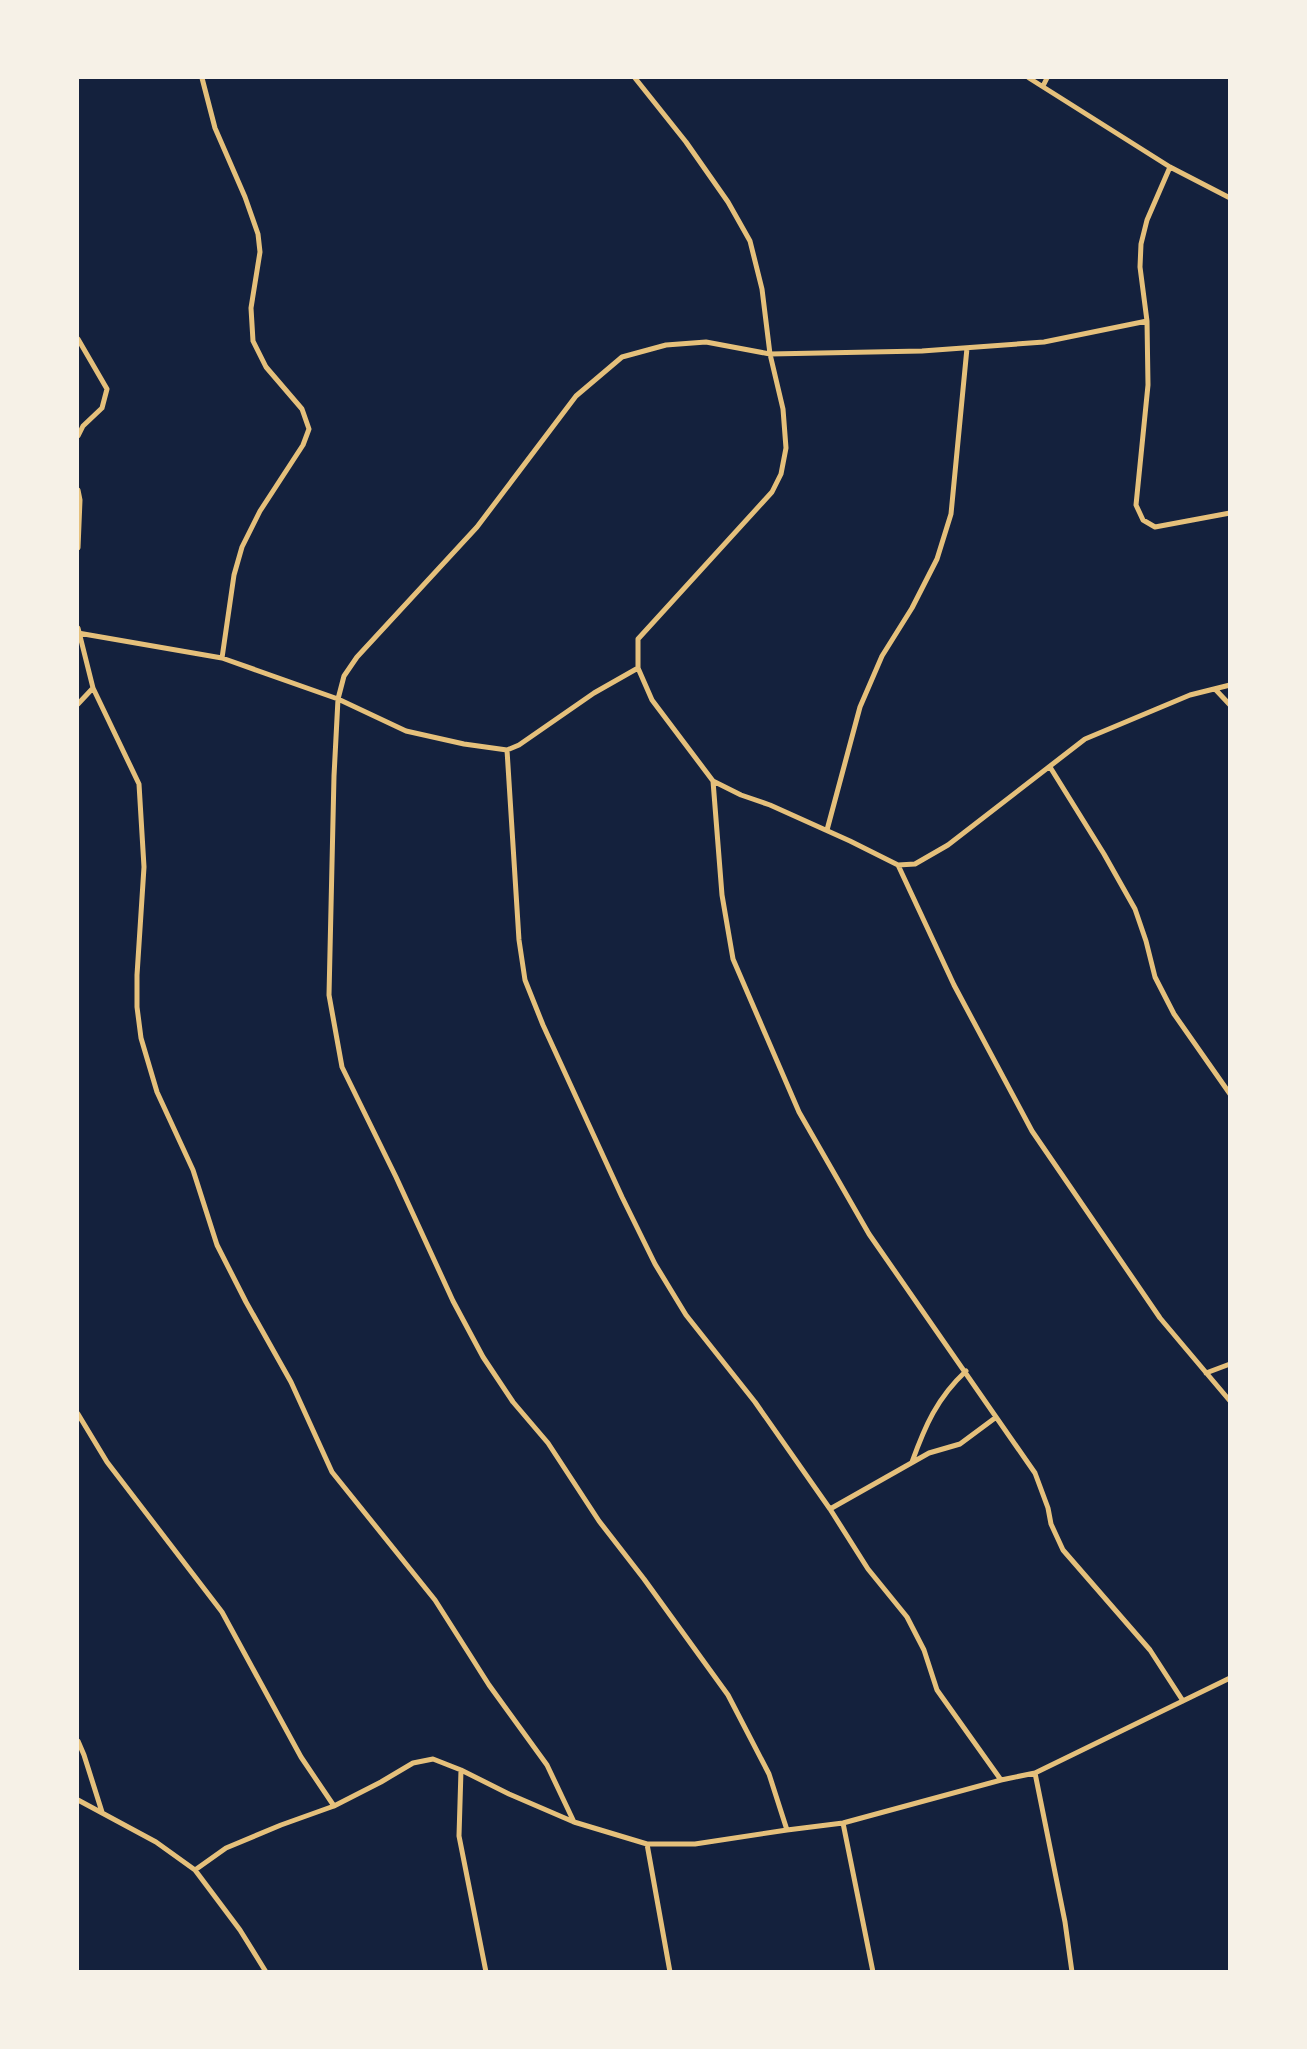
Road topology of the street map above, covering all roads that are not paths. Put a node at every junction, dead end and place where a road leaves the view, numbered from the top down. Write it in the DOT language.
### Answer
graph roads {
  1 [pos="202,78"];
  2 [pos="635,78"];
  3 [pos="1029,78"];
  4 [pos="1047,78"];
  5 [pos="1043,86"];
  6 [pos="1170,166"];
  7 [pos="1230,198"];
  8 [pos="1147,321"];
  9 [pos="78,339"];
  10 [pos="966,348"];
  11 [pos="770,354"];
  12 [pos="83,426"];
  13 [pos="78,430"];
  14 [pos="78,436"];
  15 [pos="78,490"];
  16 [pos="1230,513"];
  17 [pos="78,548"];
  18 [pos="78,628"];
  19 [pos="78,633"];
  20 [pos="222,658"];
  21 [pos="638,668"];
  22 [pos="1230,685"];
  23 [pos="93,688"];
  24 [pos="1215,688"];
  25 [pos="338,699"];
  26 [pos="78,704"];
  27 [pos="1230,705"];
  28 [pos="507,750"];
  29 [pos="1050,767"];
  30 [pos="713,781"];
  31 [pos="827,830"];
  32 [pos="898,864"];
  33 [pos="1230,1094"];
  34 [pos="1230,1364"];
  35 [pos="966,1371"];
  36 [pos="1206,1374"];
  37 [pos="1230,1401"];
  38 [pos="78,1414"];
  39 [pos="995,1418"];
  40 [pos="912,1462"];
  41 [pos="830,1509"];
  42 [pos="1230,1678"];
  43 [pos="1183,1700"];
  44 [pos="78,1741"];
  45 [pos="460,1770"];
  46 [pos="1035,1773"];
  47 [pos="1001,1780"];
  48 [pos="78,1800"];
  49 [pos="334,1806"];
  50 [pos="102,1812"];
  51 [pos="574,1822"];
  52 [pos="843,1823"];
  53 [pos="787,1830"];
  54 [pos="646,1844"];
  55 [pos="195,1870"];
  56 [pos="266,1972"];
  57 [pos="486,1972"];
  58 [pos="670,1972"];
  59 [pos="873,1972"];
  60 [pos="1072,1972"];
  1 -- 20 [label="street"];
  2 -- 11 [label="street"];
  3 -- 5 [label="street"];
  4 -- 5 [label="street"];
  5 -- 6 [label="street"];
  6 -- 7 [label="street"];
  6 -- 8 [label="street"];
  8 -- 10 [label="street"];
  8 -- 16 [label="street"];
  9 -- 12 [label="street"];
  10 -- 11 [label="street"];
  10 -- 31 [label="street"];
  11 -- 21 [label="street"];
  11 -- 25 [label="street"];
  12 -- 13 [label="street"];
  12 -- 14 [label="street"];
  15 -- 17 [label="street"];
  18 -- 19 [label="street"];
  19 -- 20 [label="street"];
  19 -- 23 [label="street"];
  20 -- 25 [label="street"];
  21 -- 28 [label="street"];
  21 -- 30 [label="street"];
  22 -- 24 [label="street"];
  23 -- 26 [label="street"];
  23 -- 51 [label="street"];
  24 -- 27 [label="street"];
  24 -- 29 [label="street"];
  25 -- 28 [label="street"];
  25 -- 53 [label="street"];
  28 -- 41 [label="street"];
  29 -- 32 [label="street"];
  29 -- 33 [label="street"];
  30 -- 31 [label="street"];
  30 -- 35 [label="street"];
  31 -- 32 [label="street"];
  32 -- 36 [label="street"];
  34 -- 36 [label="street"];
  35 -- 39 [label="street"];
  35 -- 40 [label="street"];
  36 -- 37 [label="street"];
  38 -- 49 [label="street"];
  39 -- 40 [label="street"];
  39 -- 43 [label="street"];
  40 -- 41 [label="street"];
  41 -- 47 [label="street"];
  42 -- 43 [label="street"];
  43 -- 46 [label="street"];
  44 -- 50 [label="street"];
  45 -- 49 [label="street"];
  45 -- 51 [label="street"];
  45 -- 57 [label="street"];
  46 -- 47 [label="street"];
  46 -- 60 [label="street"];
  47 -- 52 [label="street"];
  48 -- 50 [label="street"];
  49 -- 55 [label="street"];
  50 -- 55 [label="street"];
  51 -- 54 [label="street"];
  52 -- 53 [label="street"];
  52 -- 59 [label="street"];
  53 -- 54 [label="street"];
  54 -- 58 [label="street"];
  55 -- 56 [label="street"];
}
